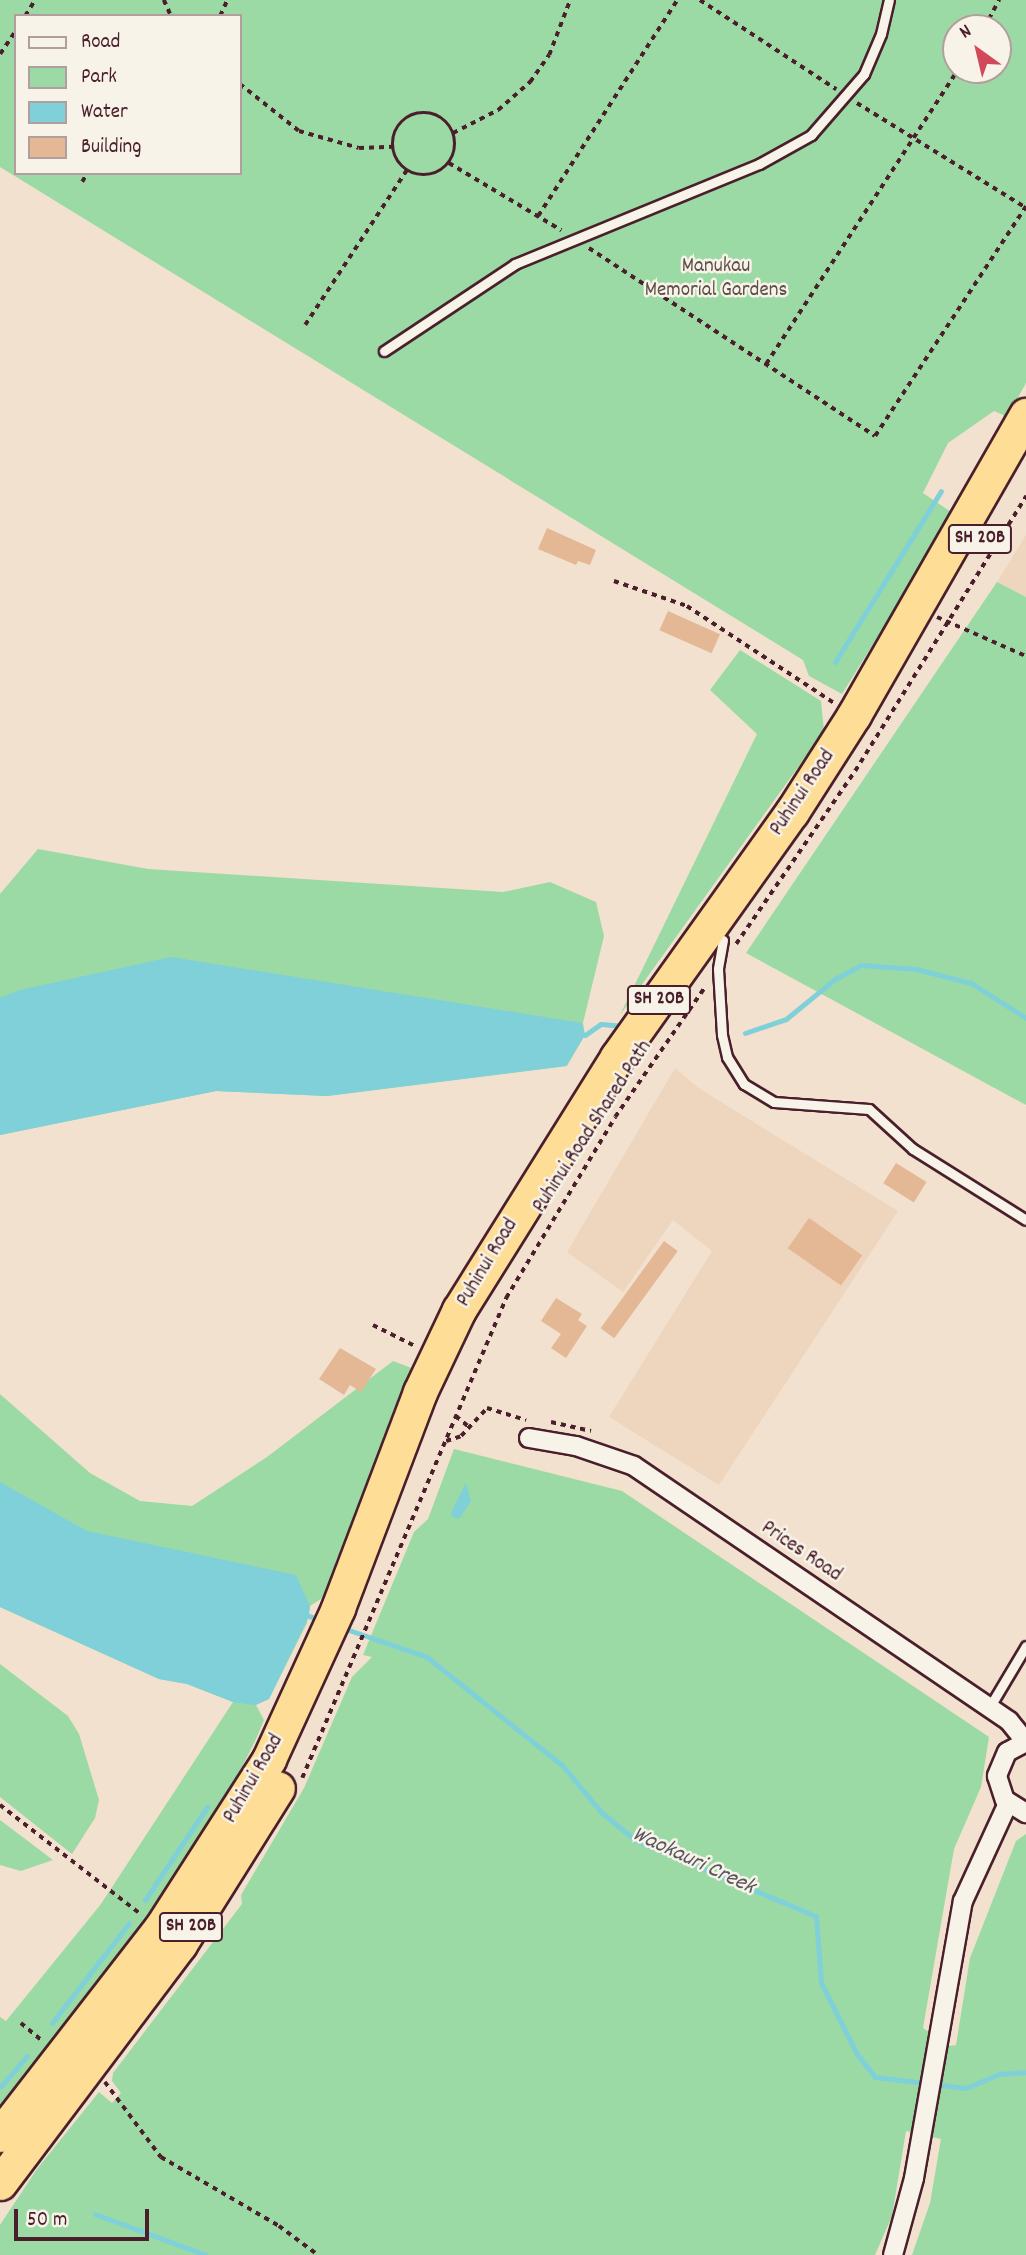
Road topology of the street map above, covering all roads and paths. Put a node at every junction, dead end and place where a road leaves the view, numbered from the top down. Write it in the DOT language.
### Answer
graph roads {
  1 [pos="570,0"];
  2 [pos="677,0"];
  3 [pos="700,0"];
  4 [pos="889,0"];
  5 [pos="14,33"];
  6 [pos="0,54"];
  7 [pos="949,84"];
  8 [pos="242,86"];
  9 [pos="848,97"];
  10 [pos="453,133"];
  11 [pos="916,139"];
  12 [pos="393,147"];
  13 [pos="449,163"];
  14 [pos="407,170"];
  15 [pos="86,175"];
  16 [pos="82,182"];
  17 [pos="1026,206"];
  18 [pos="538,216"];
  19 [pos="576,239"];
  20 [pos="305,325"];
  21 [pos="384,351"];
  22 [pos="766,364"];
  23 [pos="1026,415"];
  24 [pos="1026,462"];
  25 [pos="1026,495"];
  26 [pos="614,581"];
  27 [pos="942,619"];
  28 [pos="1026,656"];
  29 [pos="855,715"];
  30 [pos="720,955"];
  31 [pos="1026,1220"];
  32 [pos="373,1325"];
  33 [pos="436,1357"];
  34 [pos="456,1416"];
  35 [pos="469,1427"];
  36 [pos="527,1429"];
  37 [pos="446,1441"];
  38 [pos="344,1611"];
  39 [pos="1026,1646"];
  40 [pos="337,1652"];
  41 [pos="989,1708"];
  42 [pos="1026,1742"];
  43 [pos="1008,1803"];
  44 [pos="0,1805"];
  45 [pos="1026,1813"];
  46 [pos="160,1929"];
  47 [pos="87,2067"];
  48 [pos="0,2135"];
  49 [pos="0,2183"];
  50 [pos="318,2255"];
  51 [pos="892,2255"];
  1 -- 10 [label="path"];
  2 -- 18 [label="path"];
  3 -- 9 [label="path"];
  4 -- 9 [label="lane"];
  5 -- 6 [label="path"];
  7 -- 11 [label="path"];
  8 -- 12 [label="path"];
  9 -- 11 [label="path"];
  9 -- 19 [label="lane"];
  10 -- 12 [label="path"];
  10 -- 13 [label="path"];
  11 -- 17 [label="path"];
  11 -- 22 [label="path"];
  12 -- 14 [label="path"];
  13 -- 14 [label="path"];
  13 -- 18 [label="path"];
  14 -- 20 [label="path"];
  15 -- 16 [label="path"];
  17 -- 22 [label="path"];
  18 -- 19 [label="path"];
  19 -- 21 [label="lane"];
  19 -- 22 [label="path"];
  23 -- 29 [label="highway, Puhinui Road / SH 20B"];
  24 -- 27 [label="highway, Puhinui Road / SH 20B"];
  25 -- 27 [label="path, Puhinui Road Shared Path"];
  26 -- 29 [label="path"];
  27 -- 28 [label="path"];
  27 -- 30 [label="highway, Puhinui Road / SH 20B"];
  27 -- 30 [label="path, Puhinui Road Shared Path"];
  29 -- 33 [label="highway, Puhinui Road / SH 20B"];
  30 -- 31 [label="lane"];
  30 -- 34 [label="path, Puhinui Road Shared Path"];
  30 -- 38 [label="highway, Puhinui Road / SH 20B"];
  32 -- 33 [label="path"];
  33 -- 38 [label="highway, Puhinui Road / SH 20B"];
  34 -- 35 [label="path"];
  34 -- 37 [label="path, Puhinui Road Shared Path"];
  35 -- 36 [label="path"];
  35 -- 37 [label="path"];
  36 -- 41 [label="street, Prices Road"];
  37 -- 40 [label="path, Puhinui Road Shared Path"];
  38 -- 40 [label="highway, Puhinui Road / SH 20B"];
  39 -- 41 [label="lane"];
  40 -- 46 [label="highway, Puhinui Road / SH 20B"];
  40 -- 47 [label="highway, Puhinui Road / SH 20B"];
  41 -- 42 [label="street, Prices Road"];
  42 -- 43 [label="street, Prices Road"];
  43 -- 45 [label="street"];
  43 -- 51 [label="street"];
  44 -- 46 [label="path"];
  46 -- 48 [label="highway, Puhinui Road / SH 20B"];
  47 -- 49 [label="highway, Puhinui Road / SH 20B"];
  47 -- 50 [label="path"];
}
